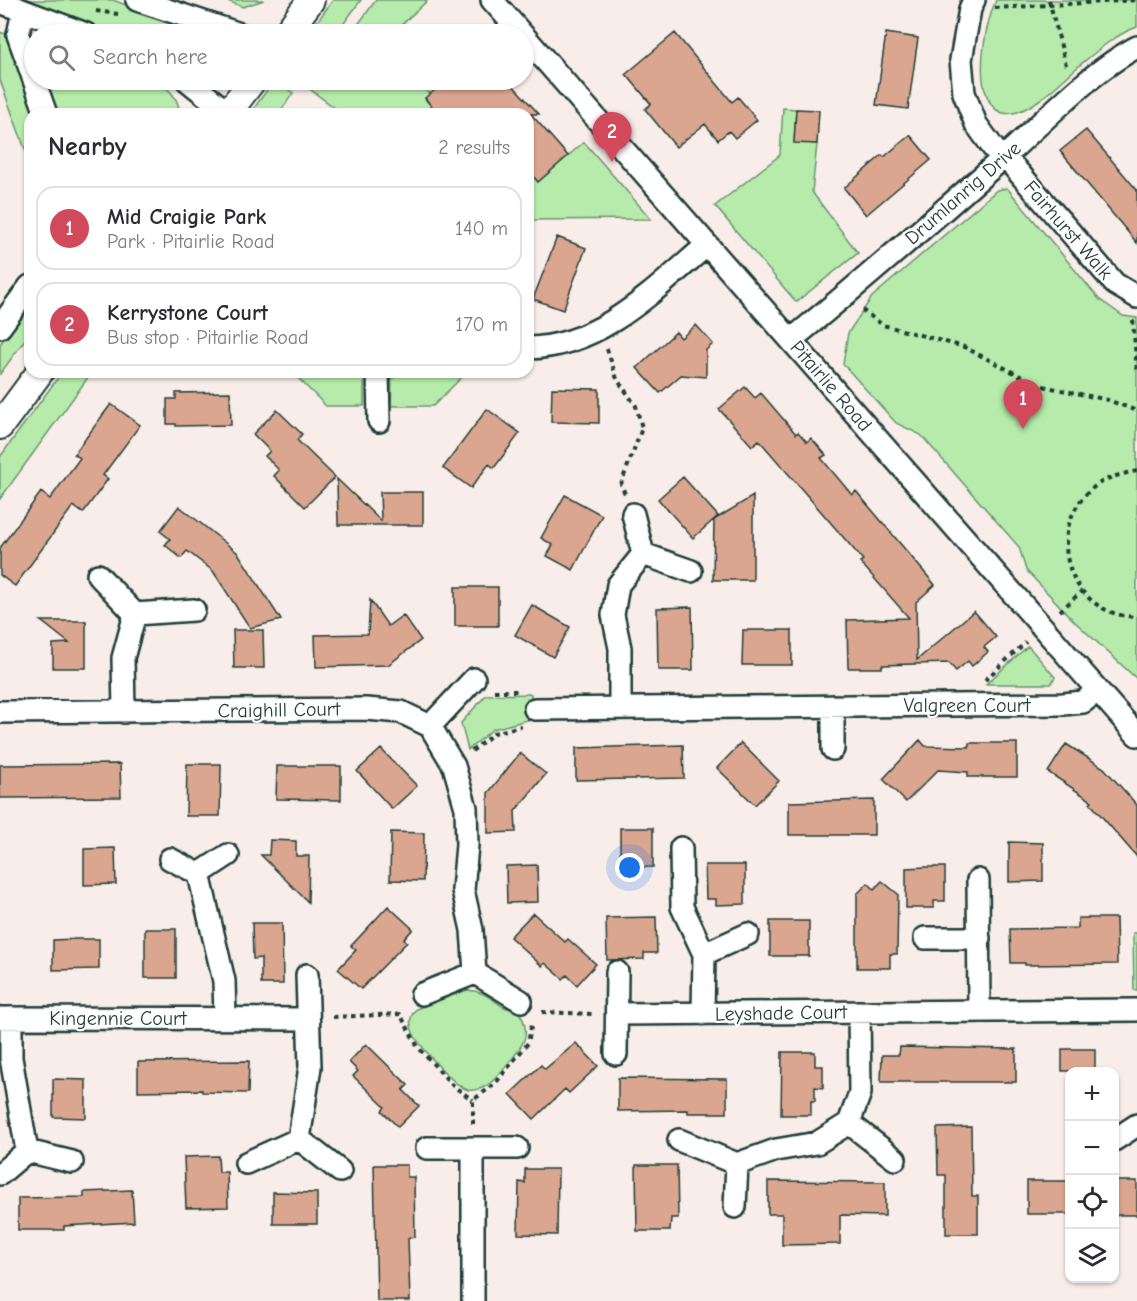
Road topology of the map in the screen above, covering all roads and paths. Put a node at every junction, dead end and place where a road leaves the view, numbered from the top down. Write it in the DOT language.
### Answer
graph roads {
  1 [pos="311,0"];
  2 [pos="492,0"];
  3 [pos="1137,0"];
  4 [pos="0,2"];
  5 [pos="1050,2"];
  6 [pos="972,5"];
  7 [pos="132,8"];
  8 [pos="89,10"];
  9 [pos="23,11"];
  10 [pos="59,24"];
  11 [pos="198,24"];
  12 [pos="293,24"];
  13 [pos="513,24"];
  14 [pos="1137,47"];
  15 [pos="534,48"];
  16 [pos="24,52"];
  17 [pos="37,90"];
  18 [pos="199,90"];
  19 [pos="245,90"];
  20 [pos="1074,94"];
  21 [pos="44,108"];
  22 [pos="222,108"];
  23 [pos="232,108"];
  24 [pos="1004,157"];
  25 [pos="707,245"];
  26 [pos="24,294"];
  27 [pos="1134,296"];
  28 [pos="844,297"];
  29 [pos="0,327"];
  30 [pos="600,328"];
  31 [pos="791,340"];
  32 [pos="534,347"];
  33 [pos="1137,374"];
  34 [pos="36,378"];
  35 [pos="378,378"];
  36 [pos="1137,411"];
  37 [pos="379,421"];
  38 [pos="0,426"];
  39 [pos="1137,471"];
  40 [pos="633,514"];
  41 [pos="643,554"];
  42 [pos="691,571"];
  43 [pos="98,575"];
  44 [pos="194,609"];
  45 [pos="135,614"];
  46 [pos="1137,617"];
  47 [pos="474,679"];
  48 [pos="1097,691"];
  49 [pos="833,706"];
  50 [pos="620,708"];
  51 [pos="535,709"];
  52 [pos="0,712"];
  53 [pos="124,712"];
  54 [pos="430,726"];
  55 [pos="1137,735"];
  56 [pos="833,750"];
  57 [pos="454,766"];
  58 [pos="681,848"];
  59 [pos="228,855"];
  60 [pos="170,859"];
  61 [pos="200,874"];
  62 [pos="978,880"];
  63 [pos="747,934"];
  64 [pos="925,938"];
  65 [pos="979,938"];
  66 [pos="704,954"];
  67 [pos="617,972"];
  68 [pos="475,973"];
  69 [pos="307,975"];
  70 [pos="422,994"];
  71 [pos="521,1001"];
  72 [pos="1137,1010"];
  73 [pos="980,1011"];
  74 [pos="860,1012"];
  75 [pos="617,1014"];
  76 [pos="703,1014"];
  77 [pos="5,1018"];
  78 [pos="225,1018"];
  79 [pos="308,1018"];
  80 [pos="616,1054"];
  81 [pos="473,1100"];
  82 [pos="849,1123"];
  83 [pos="1137,1125"];
  84 [pos="1119,1137"];
  85 [pos="299,1139"];
  86 [pos="473,1140"];
  87 [pos="679,1140"];
  88 [pos="427,1148"];
  89 [pos="517,1148"];
  90 [pos="27,1150"];
  91 [pos="895,1159"];
  92 [pos="72,1162"];
  93 [pos="246,1163"];
  94 [pos="737,1164"];
  95 [pos="340,1171"];
  96 [pos="0,1174"];
  97 [pos="735,1207"];
  98 [pos="473,1301"];
  1 -- 12 [label="street"];
  2 -- 13 [label="street, Pitairlie Road"];
  3 -- 5 [label="path"];
  4 -- 9 [label="street"];
  5 -- 6 [label="path"];
  5 -- 20 [label="path"];
  6 -- 24 [label="street, Fairhurst Walk"];
  7 -- 8 [label="path"];
  7 -- 11 [label="street"];
  9 -- 10 [label="street"];
  9 -- 16 [label="street"];
  14 -- 20 [label="street, Drumlanrig Drive"];
  15 -- 25 [label="street, Pitairlie Road"];
  17 -- 21 [label="street"];
  18 -- 22 [label="street"];
  19 -- 23 [label="street"];
  20 -- 24 [label="street, Drumlanrig Drive"];
  24 -- 27 [label="street, Fairhurst Walk"];
  24 -- 28 [label="street, Drumlanrig Drive"];
  25 -- 30 [label="street"];
  25 -- 31 [label="street, Pitairlie Road"];
  26 -- 29 [label="street"];
  27 -- 33 [label="path"];
  28 -- 31 [label="street, Drumlanrig Drive"];
  28 -- 36 [label="path"];
  30 -- 32 [label="street"];
  30 -- 40 [label="path"];
  31 -- 48 [label="street, Pitairlie Road"];
  34 -- 38 [label="street"];
  35 -- 37 [label="street"];
  39 -- 46 [label="path"];
  40 -- 41 [label="street"];
  41 -- 42 [label="street"];
  41 -- 50 [label="street"];
  43 -- 45 [label="street"];
  44 -- 45 [label="street"];
  45 -- 53 [label="street"];
  47 -- 51 [label="path"];
  47 -- 54 [label="street"];
  48 -- 49 [label="street, Valgreen Court"];
  48 -- 55 [label="street, Pitairlie Road"];
  49 -- 50 [label="street, Valgreen Court"];
  49 -- 56 [label="street"];
  50 -- 51 [label="street, Valgreen Court"];
  51 -- 57 [label="path"];
  52 -- 53 [label="street, Craighill Court"];
  53 -- 54 [label="street, Craighill Court"];
  54 -- 57 [label="street"];
  57 -- 68 [label="street"];
  58 -- 66 [label="street, Leyshade Court"];
  59 -- 61 [label="street"];
  60 -- 61 [label="street"];
  61 -- 78 [label="street"];
  62 -- 65 [label="street"];
  63 -- 66 [label="street"];
  64 -- 65 [label="street"];
  65 -- 73 [label="street"];
  66 -- 76 [label="street, Leyshade Court"];
  67 -- 75 [label="street"];
  68 -- 70 [label="street"];
  68 -- 71 [label="street"];
  69 -- 79 [label="street"];
  72 -- 73 [label="street, Leyshade Court"];
  73 -- 74 [label="street, Leyshade Court"];
  74 -- 76 [label="street, Leyshade Court"];
  74 -- 82 [label="street, Leyshade Court"];
  75 -- 76 [label="street, Leyshade Court"];
  75 -- 80 [label="street"];
  75 -- 81 [label="path"];
  77 -- 78 [label="street, Kingennie Court"];
  77 -- 90 [label="street, Kingennie Court"];
  78 -- 79 [label="street, Kingennie Court"];
  79 -- 81 [label="path"];
  79 -- 85 [label="street"];
  81 -- 86 [label="path"];
  82 -- 91 [label="street"];
  82 -- 94 [label="street"];
  83 -- 84 [label="street"];
  85 -- 93 [label="street"];
  85 -- 95 [label="street"];
  86 -- 88 [label="street"];
  86 -- 89 [label="street"];
  86 -- 98 [label="street"];
  87 -- 94 [label="street"];
  90 -- 92 [label="street"];
  90 -- 96 [label="street"];
  94 -- 97 [label="street"];
}
